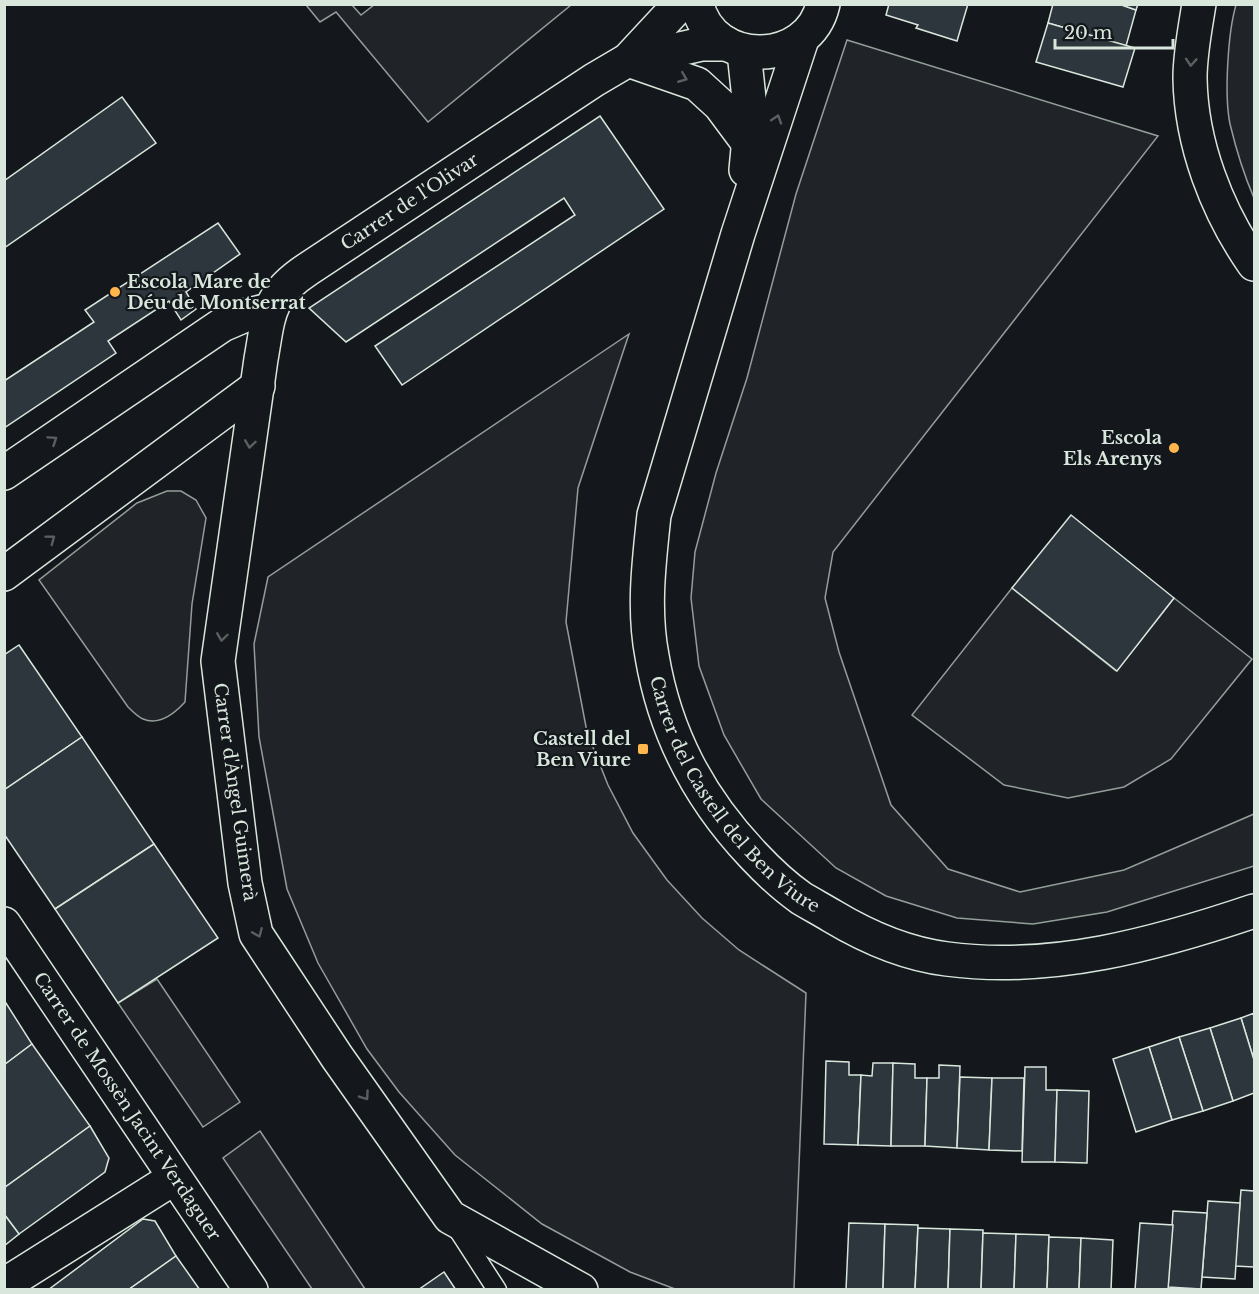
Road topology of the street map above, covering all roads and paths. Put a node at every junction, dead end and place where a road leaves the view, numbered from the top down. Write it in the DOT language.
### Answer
graph roads {
  1 [pos="680,4"];
  2 [pos="697,4"];
  3 [pos="823,4"];
  4 [pos="1199,4"];
  5 [pos="802,39"];
  6 [pos="735,48"];
  7 [pos="628,60"];
  8 [pos="749,144"];
  9 [pos="738,234"];
  10 [pos="1254,264"];
  11 [pos="270,310"];
  12 [pos="196,343"];
  13 [pos="260,373"];
  14 [pos="4,473"];
  15 [pos="4,574"];
  16 [pos="1254,911"];
  17 [pos="4,924"];
  18 [pos="174,1178"];
  19 [pos="450,1217"];
  20 [pos="4,1285"];
  21 [pos="251,1290"];
  22 [pos="497,1290"];
  23 [pos="581,1290"];
  1 -- 7 [label="street, Carrer de l'Olivar"];
  2 -- 6 [label="street"];
  3 -- 5 [label="street"];
  4 -- 10 [label="street, one-way"];
  5 -- 6 [label="street, Carrer de l'Olivar"];
  9 -- 5 [label="street, Carrer del Castell del Ben Viure, one-way"];
  6 -- 7 [label="street, Carrer de l'Olivar"];
  6 -- 8 [label="street, Carrer del Castell del Ben Viure"];
  7 -- 8 [label="street, one-way"];
  7 -- 11 [label="street, Carrer de l'Olivar"];
  8 -- 9 [label="street, Carrer del Castell del Ben Viure"];
  9 -- 16 [label="street, Carrer del Castell del Ben Viure"];
  11 -- 12 [label="street"];
  11 -- 13 [label="street, Carrer d'Àngel Guimerà"];
  12 -- 13 [label="street"];
  14 -- 12 [label="street, one-way"];
  15 -- 13 [label="street, one-way"];
  13 -- 19 [label="street, Carrer d'Àngel Guimerà, one-way"];
  17 -- 18 [label="street, Carrer de Mossèn Jacint Verdaguer"];
  18 -- 20 [label="street"];
  18 -- 21 [label="street, Carrer de Mossèn Jacint Verdaguer"];
  19 -- 22 [label="lane, Carrer d'Àngel Guimerà"];
  19 -- 23 [label="street, Carrer d'Àngel Guimerà"];
}
